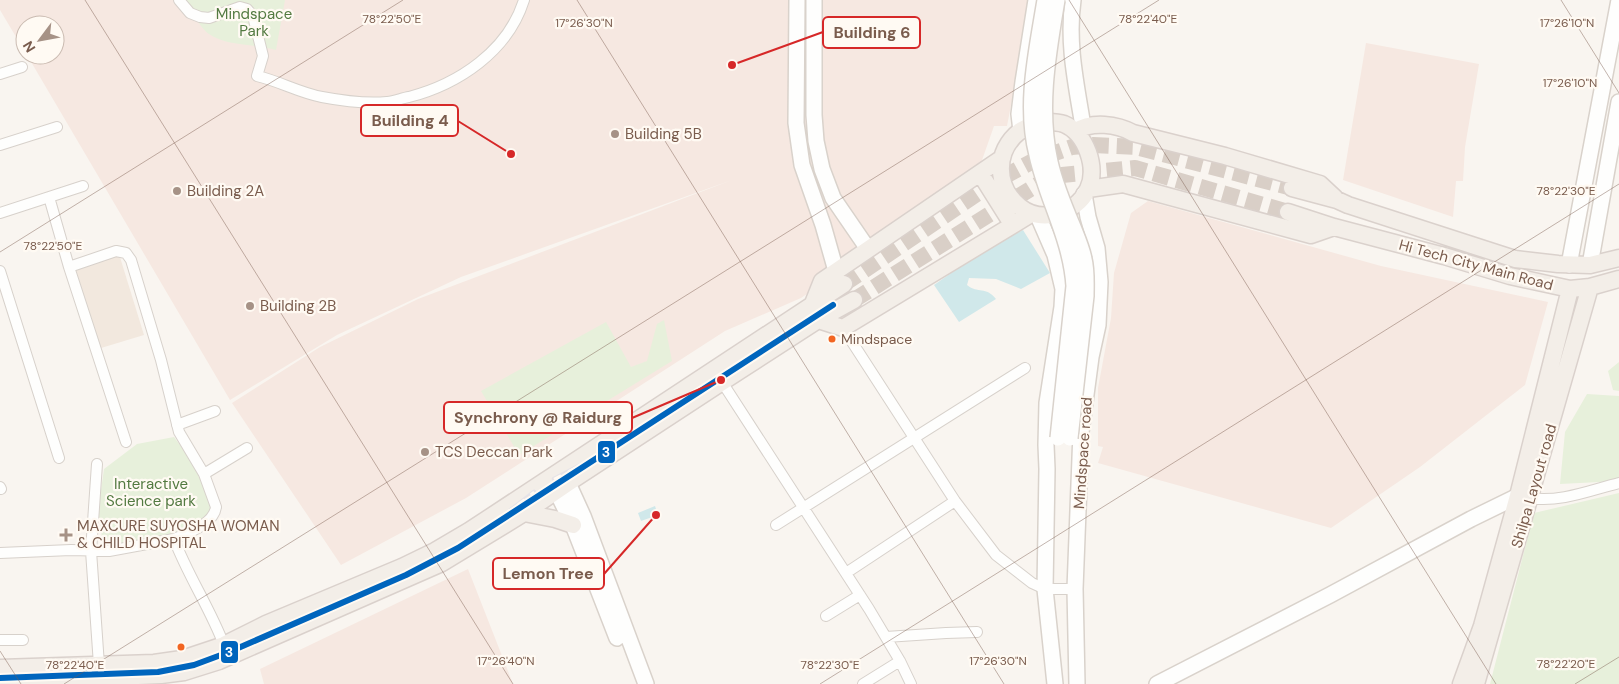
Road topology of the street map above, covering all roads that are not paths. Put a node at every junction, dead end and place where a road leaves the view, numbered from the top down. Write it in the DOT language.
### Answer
graph roads {
  1 [pos="179,0"];
  2 [pos="524,0"];
  3 [pos="797,0"];
  4 [pos="814,0"];
  5 [pos="1036,0"];
  6 [pos="1045,0"];
  7 [pos="1057,0"];
  8 [pos="1073,0"];
  9 [pos="1619,0"];
  10 [pos="22,67"];
  11 [pos="0,74"];
  12 [pos="1619,102"];
  13 [pos="57,126"];
  14 [pos="1021,131"];
  15 [pos="1080,132"];
  16 [pos="0,144"];
  17 [pos="1002,158"];
  18 [pos="980,172"];
  19 [pos="824,174"];
  20 [pos="808,182"];
  21 [pos="82,186"];
  22 [pos="1292,188"];
  23 [pos="1086,192"];
  24 [pos="49,197"];
  25 [pos="1337,200"];
  26 [pos="840,208"];
  27 [pos="1288,212"];
  28 [pos="0,213"];
  29 [pos="1034,215"];
  30 [pos="821,219"];
  31 [pos="1012,224"];
  32 [pos="1334,227"];
  33 [pos="868,249"];
  34 [pos="1619,258"];
  35 [pos="1569,265"];
  36 [pos="1590,265"];
  37 [pos="69,267"];
  38 [pos="0,271"];
  39 [pos="840,278"];
  40 [pos="1619,280"];
  41 [pos="1590,287"];
  42 [pos="1570,289"];
  43 [pos="854,300"];
  44 [pos="815,313"];
  45 [pos="843,328"];
  46 [pos="1556,345"];
  47 [pos="1573,347"];
  48 [pos="1025,368"];
  49 [pos="722,382"];
  50 [pos="215,411"];
  51 [pos="178,425"];
  52 [pos="915,438"];
  53 [pos="1064,438"];
  54 [pos="126,442"];
  55 [pos="247,448"];
  56 [pos="59,458"];
  57 [pos="97,464"];
  58 [pos="1081,465"];
  59 [pos="1047,469"];
  60 [pos="204,474"];
  61 [pos="1619,483"];
  62 [pos="562,487"];
  63 [pos="1524,497"];
  64 [pos="955,501"];
  65 [pos="803,508"];
  66 [pos="524,514"];
  67 [pos="573,525"];
  68 [pos="776,525"];
  69 [pos="174,539"];
  70 [pos="91,551"];
  71 [pos="0,553"];
  72 [pos="846,572"];
  73 [pos="1045,589"];
  74 [pos="1075,589"];
  75 [pos="860,595"];
  76 [pos="826,616"];
  77 [pos="977,632"];
  78 [pos="886,637"];
  79 [pos="0,640"];
  80 [pos="23,640"];
  81 [pos="224,645"];
  82 [pos="900,661"];
  83 [pos="99,665"];
  84 [pos="0,668"];
  85 [pos="0,682"];
  86 [pos="60,682"];
  87 [pos="635,684"];
  88 [pos="646,684"];
  89 [pos="863,684"];
  90 [pos="911,684"];
  91 [pos="1056,684"];
  92 [pos="1077,684"];
  93 [pos="1158,684"];
  94 [pos="1461,684"];
  95 [pos="1476,684"];
  1 -- 2 [label="street"];
  3 -- 20 [label="main road"];
  4 -- 19 [label="main road"];
  5 -- 14 [label="main road"];
  6 -- 53 [label="main road, bridge"];
  7 -- 53 [label="main road, bridge"];
  8 -- 15 [label="main road"];
  9 -- 35 [label="main road"];
  10 -- 11 [label="street"];
  12 -- 36 [label="main road"];
  13 -- 16 [label="street"];
  14 -- 15 [label="main road"];
  14 -- 17 [label="main road"];
  15 -- 23 [label="main road"];
  15 -- 25 [label="main road"];
  17 -- 18 [label="main road"];
  17 -- 29 [label="main road"];
  18 -- 31 [label="main road"];
  18 -- 33 [label="main road"];
  19 -- 20 [label="main road"];
  19 -- 26 [label="main road"];
  20 -- 30 [label="main road"];
  21 -- 24 [label="street"];
  22 -- 25 [label="main road"];
  23 -- 29 [label="main road"];
  23 -- 32 [label="main road"];
  23 -- 58 [label="main road, Mindspace road"];
  24 -- 28 [label="street"];
  24 -- 37 [label="street"];
  25 -- 35 [label="main road, Hi Tech City Main Road"];
  26 -- 30 [label="main road"];
  26 -- 33 [label="main road"];
  27 -- 32 [label="main road, Hi Tech City Main Road"];
  29 -- 31 [label="main road"];
  29 -- 59 [label="main road"];
  30 -- 39 [label="main road"];
  31 -- 45 [label="main road"];
  32 -- 42 [label="main road, Hi Tech City Main Road"];
  33 -- 39 [label="main road"];
  34 -- 36 [label="main road, Hi Tech City Main Road"];
  35 -- 36 [label="main road, Hi Tech City Main Road"];
  37 -- 51 [label="street"];
  37 -- 54 [label="street"];
  38 -- 56 [label="street"];
  39 -- 44 [label="main road"];
  40 -- 41 [label="main road, Hi Tech City Main Road"];
  41 -- 42 [label="main road, Hi Tech City Main Road"];
  41 -- 47 [label="main road, Shilpa Layout road"];
  42 -- 46 [label="main road, Shilpa Layout road"];
  43 -- 44 [label="main road"];
  44 -- 45 [label="main road"];
  44 -- 49 [label="main road"];
  44 -- 81 [label="main road"];
  45 -- 52 [label="street"];
  46 -- 47 [label="main road"];
  46 -- 63 [label="main road, Shilpa Layout road"];
  47 -- 63 [label="main road, Shilpa Layout road"];
  48 -- 52 [label="street"];
  49 -- 62 [label="main road"];
  49 -- 65 [label="street"];
  50 -- 51 [label="street"];
  51 -- 60 [label="street"];
  52 -- 64 [label="street"];
  52 -- 65 [label="street"];
  53 -- 58 [label="main road"];
  53 -- 59 [label="main road"];
  55 -- 60 [label="street"];
  57 -- 70 [label="street"];
  58 -- 74 [label="main road, Mindspace road"];
  59 -- 73 [label="main road"];
  60 -- 69 [label="street"];
  61 -- 63 [label="street"];
  62 -- 66 [label="main road"];
  62 -- 67 [label="main road"];
  62 -- 88 [label="main road"];
  63 -- 93 [label="main road"];
  63 -- 94 [label="main road, Shilpa Layout road"];
  63 -- 95 [label="main road, Shilpa Layout road"];
  64 -- 72 [label="street"];
  64 -- 73 [label="street"];
  65 -- 68 [label="street"];
  65 -- 72 [label="street"];
  66 -- 67 [label="main road"];
  66 -- 86 [label="main road"];
  67 -- 87 [label="main road"];
  69 -- 70 [label="street"];
  69 -- 81 [label="street"];
  70 -- 71 [label="street"];
  70 -- 83 [label="street"];
  72 -- 75 [label="street"];
  73 -- 74 [label="street"];
  73 -- 91 [label="main road"];
  74 -- 92 [label="main road, Mindspace road"];
  75 -- 76 [label="street"];
  75 -- 78 [label="street"];
  77 -- 78 [label="street"];
  78 -- 82 [label="street"];
  79 -- 80 [label="street"];
  81 -- 83 [label="main road"];
  82 -- 89 [label="street"];
  82 -- 90 [label="street"];
  83 -- 84 [label="main road"];
  85 -- 86 [label="main road"];
}
